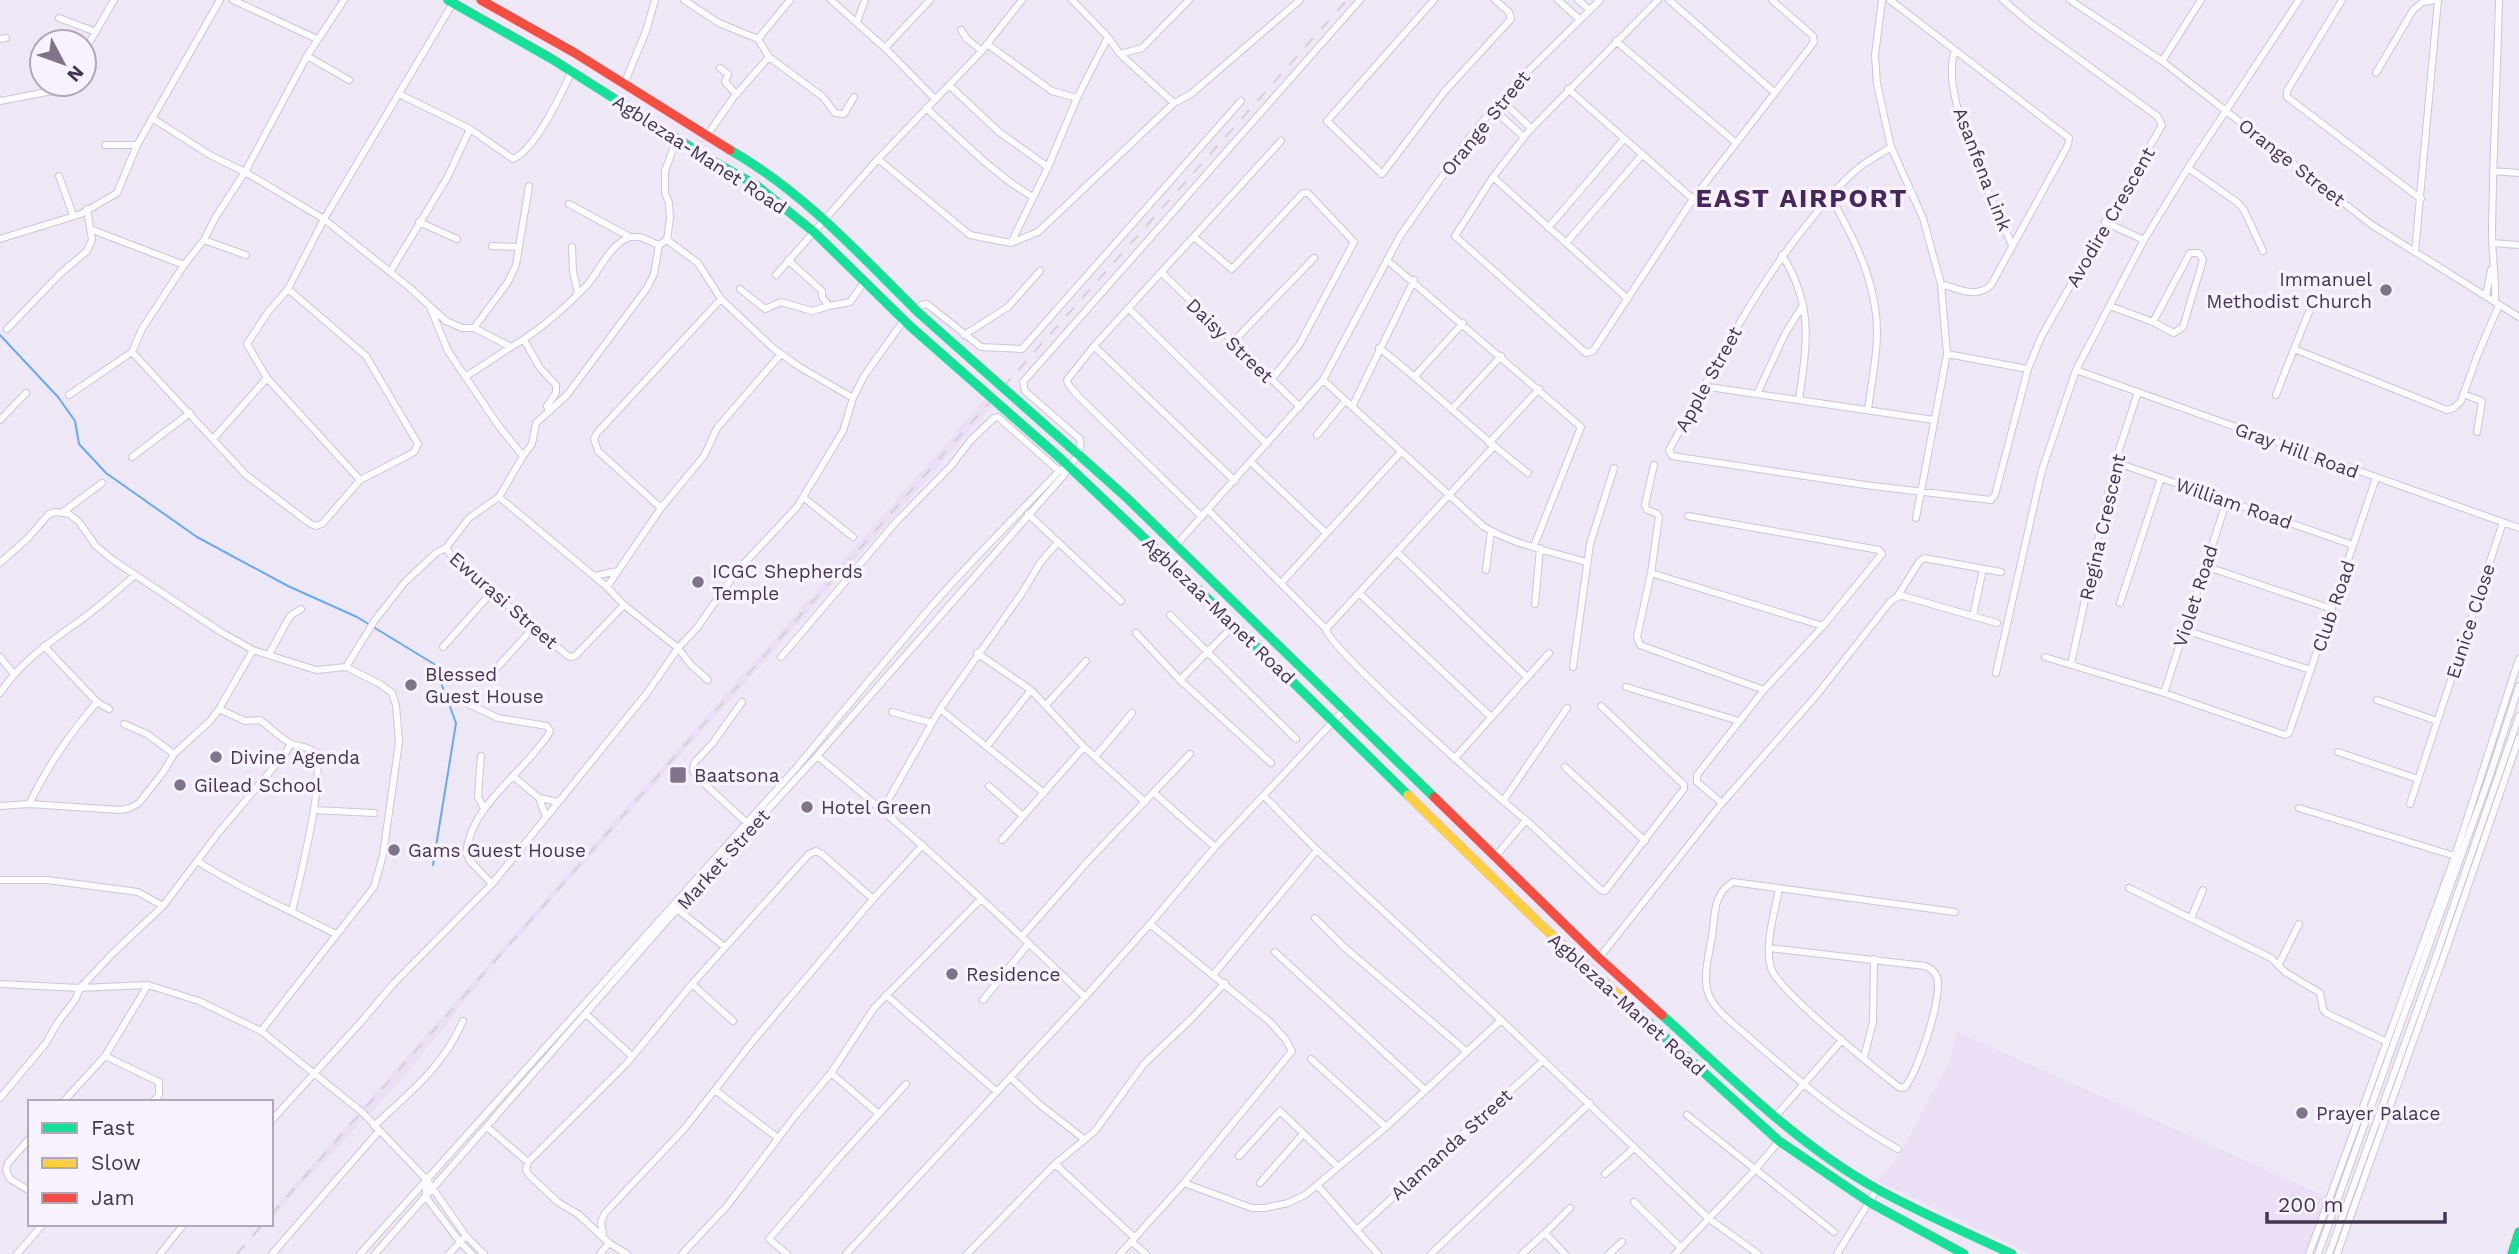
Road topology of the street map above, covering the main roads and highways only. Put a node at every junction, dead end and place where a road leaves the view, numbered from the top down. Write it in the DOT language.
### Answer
graph roads {
  1 [pos="481,0"];
  2 [pos="451,1"];
  3 [pos="2519,1232"];
  4 [pos="1964,1254"];
  5 [pos="2012,1254"];
  6 [pos="2512,1254"];
  1 -- 5 [label="main road, Agblezaa-Manet Road, bridge"];
  2 -- 4 [label="main road, Agblezaa-Manet Road, bridge"];
  3 -- 6 [label="main road"];
}
